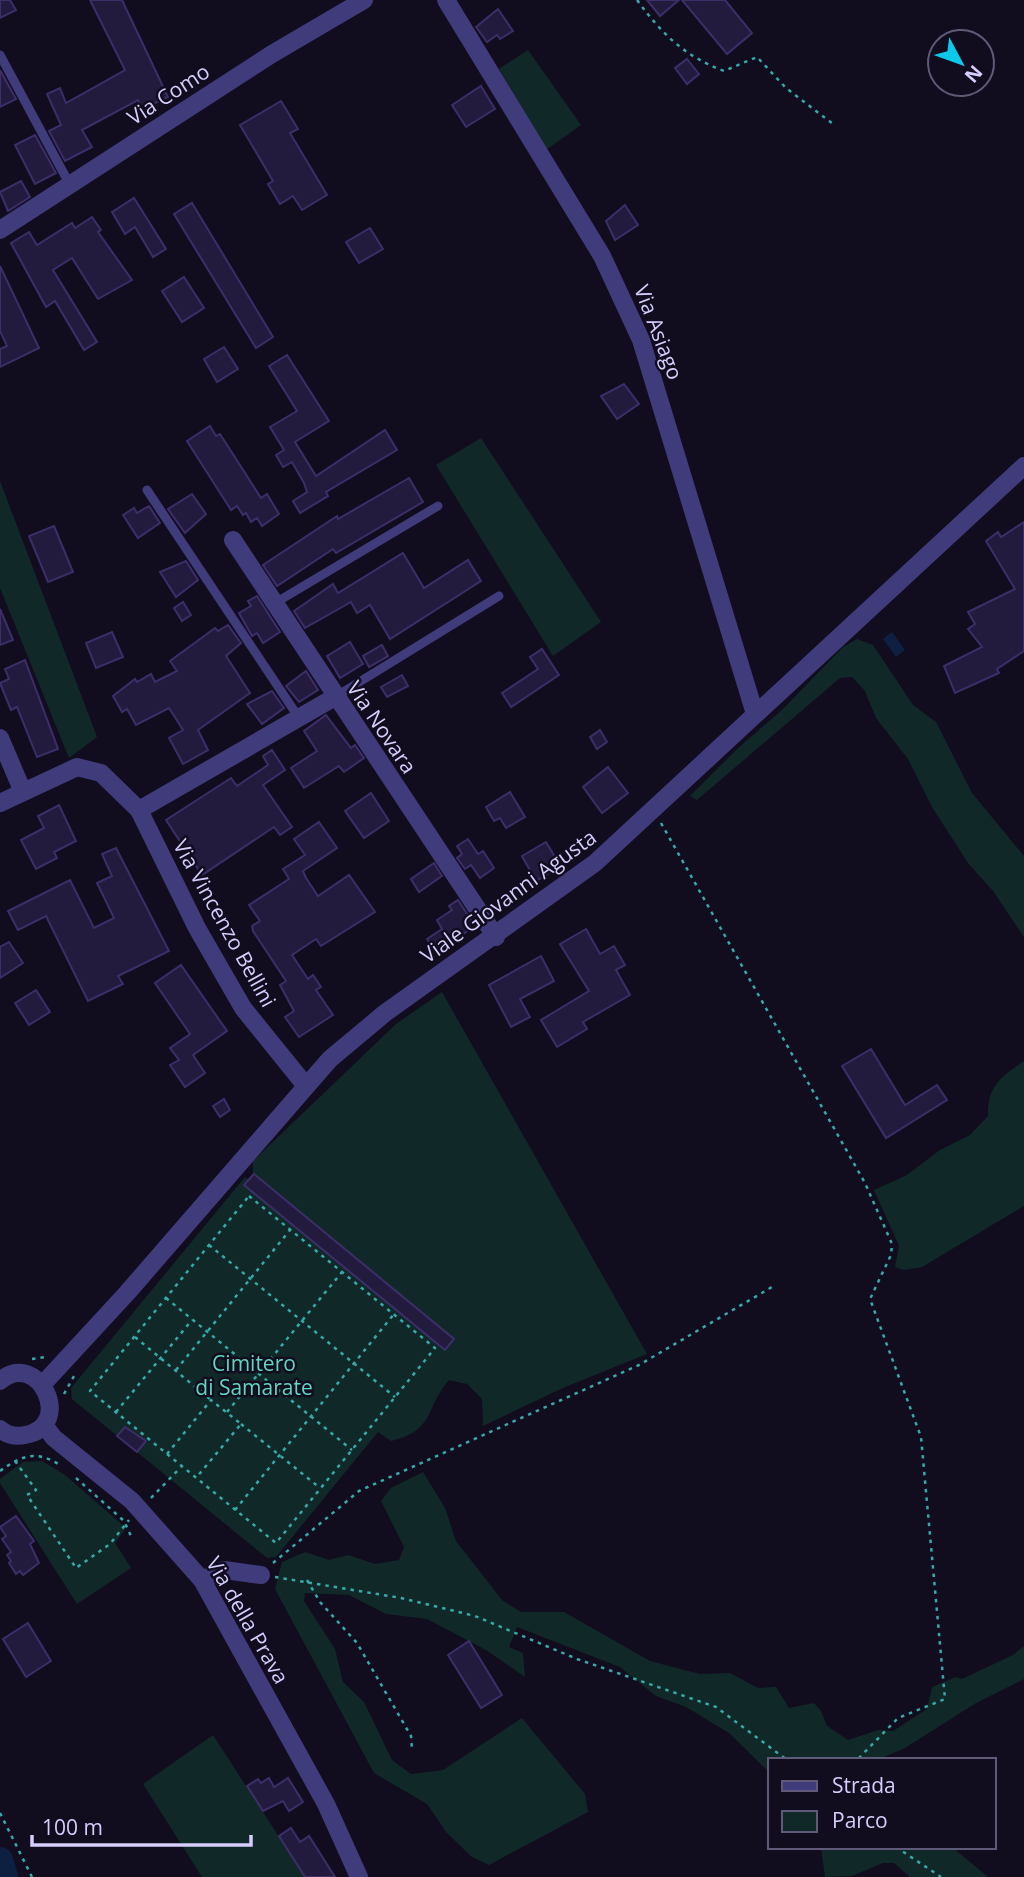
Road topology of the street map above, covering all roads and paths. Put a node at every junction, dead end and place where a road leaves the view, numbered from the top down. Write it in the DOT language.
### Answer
graph roads {
  1 [pos="364,0"];
  2 [pos="446,0"];
  3 [pos="638,0"];
  4 [pos="0,55"];
  5 [pos="833,124"];
  6 [pos="71,186"];
  7 [pos="0,230"];
  8 [pos="1024,466"];
  9 [pos="147,490"];
  10 [pos="438,506"];
  11 [pos="233,540"];
  12 [pos="499,596"];
  13 [pos="275,604"];
  14 [pos="335,697"];
  15 [pos="755,714"];
  16 [pos="299,719"];
  17 [pos="0,738"];
  18 [pos="23,792"];
  19 [pos="0,803"];
  20 [pos="139,810"];
  21 [pos="654,811"];
  22 [pos="496,937"];
  23 [pos="306,1086"];
  24 [pos="290,1230"];
  25 [pos="209,1245"];
  26 [pos="342,1272"];
  27 [pos="251,1279"];
  28 [pos="772,1287"];
  29 [pos="166,1298"];
  30 [pos="394,1314"];
  31 [pos="192,1320"];
  32 [pos="302,1321"];
  33 [pos="207,1332"];
  34 [pos="134,1337"];
  35 [pos="160,1358"];
  36 [pos="354,1363"];
  37 [pos="176,1370"];
  38 [pos="258,1374"];
  39 [pos="0,1381"];
  40 [pos="43,1384"];
  41 [pos="396,1397"];
  42 [pos="211,1399"];
  43 [pos="227,1412"];
  44 [pos="116,1413"];
  45 [pos="311,1416"];
  46 [pos="241,1424"];
  47 [pos="44,1425"];
  48 [pos="0,1429"];
  49 [pos="18,1437"];
  50 [pos="0,1449"];
  51 [pos="352,1450"];
  52 [pos="167,1454"];
  53 [pos="279,1455"];
  54 [pos="15,1461"];
  55 [pos="181,1466"];
  56 [pos="65,1468"];
  57 [pos="0,1471"];
  58 [pos="75,1477"];
  59 [pos="196,1478"];
  60 [pos="320,1489"];
  61 [pos="147,1503"];
  62 [pos="235,1510"];
  63 [pos="126,1523"];
  64 [pos="131,1536"];
  65 [pos="261,1575"];
  66 [pos="202,1580"];
  67 [pos="307,1580"];
  68 [pos="412,1750"];
  69 [pos="784,1758"];
  70 [pos="859,1758"];
  71 [pos="0,1813"];
  72 [pos="899,1849"];
  73 [pos="32,1877"];
  74 [pos="359,1877"];
  75 [pos="941,1877"];
  1 -- 6 [label="street, Via Como"];
  2 -- 15 [label="street, Via Asiago"];
  3 -- 5 [label="path"];
  4 -- 6 [label="lane"];
  6 -- 7 [label="street, Via Como"];
  8 -- 15 [label="street, Viale Giovanni Agusta"];
  9 -- 16 [label="lane"];
  10 -- 13 [label="lane"];
  11 -- 13 [label="street, Via Novara"];
  12 -- 14 [label="lane"];
  13 -- 14 [label="street, Via Novara"];
  14 -- 16 [label="street"];
  14 -- 22 [label="street, Via Novara"];
  15 -- 21 [label="street, Viale Giovanni Agusta"];
  16 -- 20 [label="street"];
  17 -- 18 [label="street"];
  18 -- 19 [label="street, Via Vincenzo Bellini"];
  18 -- 20 [label="street, Via Vincenzo Bellini"];
  20 -- 23 [label="street, Via Vincenzo Bellini"];
  21 -- 22 [label="street, Viale Giovanni Agusta"];
  21 -- 70 [label="path"];
  22 -- 23 [label="street, Viale Giovanni Agusta"];
  23 -- 40 [label="street, Viale Giovanni Agusta"];
  24 -- 25 [label="path"];
  24 -- 26 [label="path"];
  24 -- 27 [label="path"];
  25 -- 27 [label="path"];
  25 -- 29 [label="path"];
  26 -- 30 [label="path"];
  26 -- 32 [label="path"];
  27 -- 32 [label="path"];
  27 -- 33 [label="path"];
  28 -- 65 [label="path"];
  29 -- 31 [label="path"];
  29 -- 34 [label="path"];
  30 -- 36 [label="path"];
  30 -- 41 [label="path"];
  31 -- 33 [label="path"];
  31 -- 35 [label="path"];
  32 -- 36 [label="path"];
  32 -- 38 [label="path"];
  33 -- 37 [label="path"];
  33 -- 38 [label="path"];
  34 -- 35 [label="path"];
  34 -- 44 [label="path"];
  35 -- 37 [label="path"];
  35 -- 44 [label="path"];
  36 -- 41 [label="path"];
  36 -- 45 [label="path"];
  37 -- 42 [label="path"];
  38 -- 43 [label="path"];
  38 -- 45 [label="path"];
  39 -- 40 [label="street"];
  40 -- 47 [label="street"];
  41 -- 51 [label="path"];
  42 -- 43 [label="path"];
  42 -- 52 [label="path"];
  43 -- 46 [label="path"];
  44 -- 52 [label="path"];
  45 -- 51 [label="path"];
  45 -- 53 [label="path"];
  46 -- 53 [label="path"];
  46 -- 59 [label="path"];
  47 -- 49 [label="street"];
  47 -- 66 [label="street, Via della Prava"];
  48 -- 49 [label="street"];
  49 -- 50 [label="street"];
  51 -- 60 [label="path"];
  52 -- 55 [label="path"];
  53 -- 60 [label="path"];
  53 -- 62 [label="path"];
  54 -- 56 [label="path"];
  54 -- 57 [label="path"];
  54 -- 63 [label="path"];
  55 -- 59 [label="path"];
  55 -- 61 [label="path"];
  58 -- 63 [label="path"];
  59 -- 62 [label="path"];
  60 -- 62 [label="path"];
  63 -- 64 [label="path"];
  65 -- 66 [label="street"];
  65 -- 67 [label="path"];
  66 -- 74 [label="street, Via della Prava"];
  67 -- 68 [label="path"];
  67 -- 69 [label="path"];
  71 -- 73 [label="path"];
  72 -- 75 [label="path"];
}
